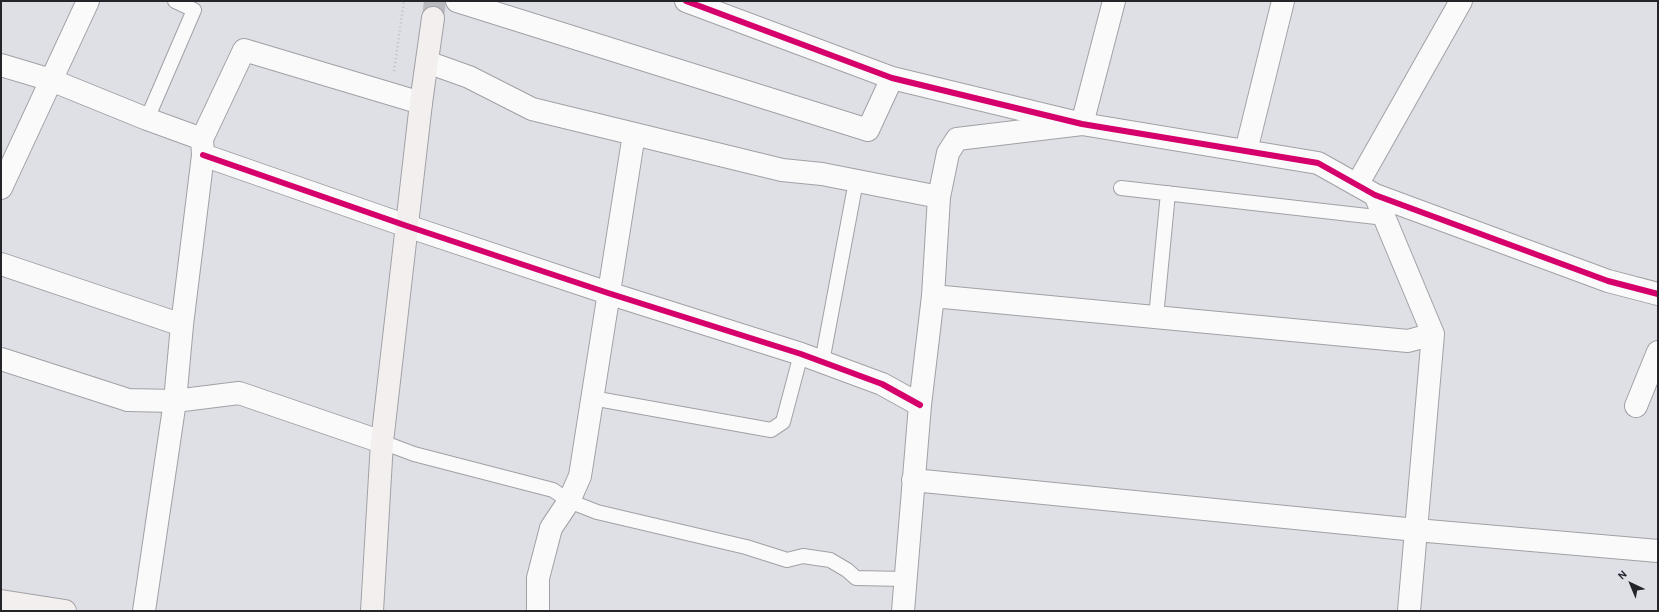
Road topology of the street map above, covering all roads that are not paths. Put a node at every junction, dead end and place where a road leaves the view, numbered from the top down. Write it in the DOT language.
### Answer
graph roads {
  1 [pos="88,1"];
  2 [pos="175,1"];
  3 [pos="457,1"];
  4 [pos="686,1"];
  5 [pos="1114,1"];
  6 [pos="1283,1"];
  7 [pos="1461,1"];
  8 [pos="433,18"];
  9 [pos="427,62"];
  10 [pos="1,65"];
  11 [pos="892,78"];
  12 [pos="51,80"];
  13 [pos="421,103"];
  14 [pos="147,119"];
  15 [pos="1082,124"];
  16 [pos="634,134"];
  17 [pos="202,147"];
  18 [pos="1246,151"];
  19 [pos="856,182"];
  20 [pos="1,188"];
  21 [pos="1120,188"];
  22 [pos="1366,190"];
  23 [pos="1168,193"];
  24 [pos="938,197"];
  25 [pos="1385,218"];
  26 [pos="407,226"];
  27 [pos="1,264"];
  28 [pos="608,293"];
  29 [pos="1658,294"];
  30 [pos="933,296"];
  31 [pos="1156,317"];
  32 [pos="182,325"];
  33 [pos="1433,334"];
  34 [pos="1658,352"];
  35 [pos="801,354"];
  36 [pos="1,359"];
  37 [pos="822,362"];
  38 [pos="592,398"];
  39 [pos="175,401"];
  40 [pos="920,405"];
  41 [pos="1636,406"];
  42 [pos="382,442"];
  43 [pos="913,480"];
  44 [pos="569,501"];
  45 [pos="1416,530"];
  46 [pos="1658,551"];
  47 [pos="905,579"];
  48 [pos="1,601"];
  49 [pos="65,611"];
  50 [pos="144,611"];
  51 [pos="372,611"];
  52 [pos="538,611"];
  53 [pos="903,611"];
  54 [pos="1409,611"];
  1 -- 12 [label="street"];
  2 -- 14 [label="lane"];
  3 -- 11 [label="street"];
  4 -- 11 [label="street"];
  5 -- 15 [label="street"];
  6 -- 18 [label="street"];
  7 -- 22 [label="street"];
  8 -- 9 [label="street"];
  9 -- 13 [label="street"];
  9 -- 16 [label="street"];
  10 -- 12 [label="street"];
  11 -- 15 [label="street"];
  12 -- 14 [label="street"];
  12 -- 20 [label="street"];
  13 -- 17 [label="street"];
  13 -- 26 [label="street"];
  14 -- 17 [label="street"];
  15 -- 18 [label="street"];
  15 -- 24 [label="street"];
  16 -- 19 [label="street"];
  16 -- 28 [label="street"];
  17 -- 26 [label="street"];
  17 -- 32 [label="street"];
  18 -- 22 [label="street"];
  19 -- 24 [label="street"];
  19 -- 37 [label="lane"];
  21 -- 23 [label="lane"];
  22 -- 25 [label="street"];
  22 -- 29 [label="street"];
  23 -- 25 [label="lane"];
  23 -- 31 [label="lane"];
  24 -- 30 [label="street"];
  25 -- 33 [label="street"];
  26 -- 28 [label="street"];
  26 -- 42 [label="street"];
  27 -- 32 [label="street"];
  28 -- 35 [label="street"];
  28 -- 38 [label="street"];
  30 -- 31 [label="street"];
  30 -- 40 [label="street"];
  31 -- 33 [label="street"];
  32 -- 39 [label="street"];
  33 -- 45 [label="street"];
  34 -- 41 [label="street"];
  35 -- 37 [label="street"];
  35 -- 38 [label="lane"];
  36 -- 39 [label="street"];
  37 -- 40 [label="street"];
  38 -- 44 [label="street"];
  39 -- 42 [label="street"];
  39 -- 50 [label="street"];
  40 -- 43 [label="street"];
  42 -- 44 [label="lane"];
  42 -- 51 [label="street"];
  43 -- 45 [label="street"];
  43 -- 47 [label="street"];
  44 -- 47 [label="lane"];
  44 -- 52 [label="street"];
  45 -- 46 [label="street"];
  45 -- 54 [label="street"];
  47 -- 53 [label="street"];
  48 -- 49 [label="street"];
}
